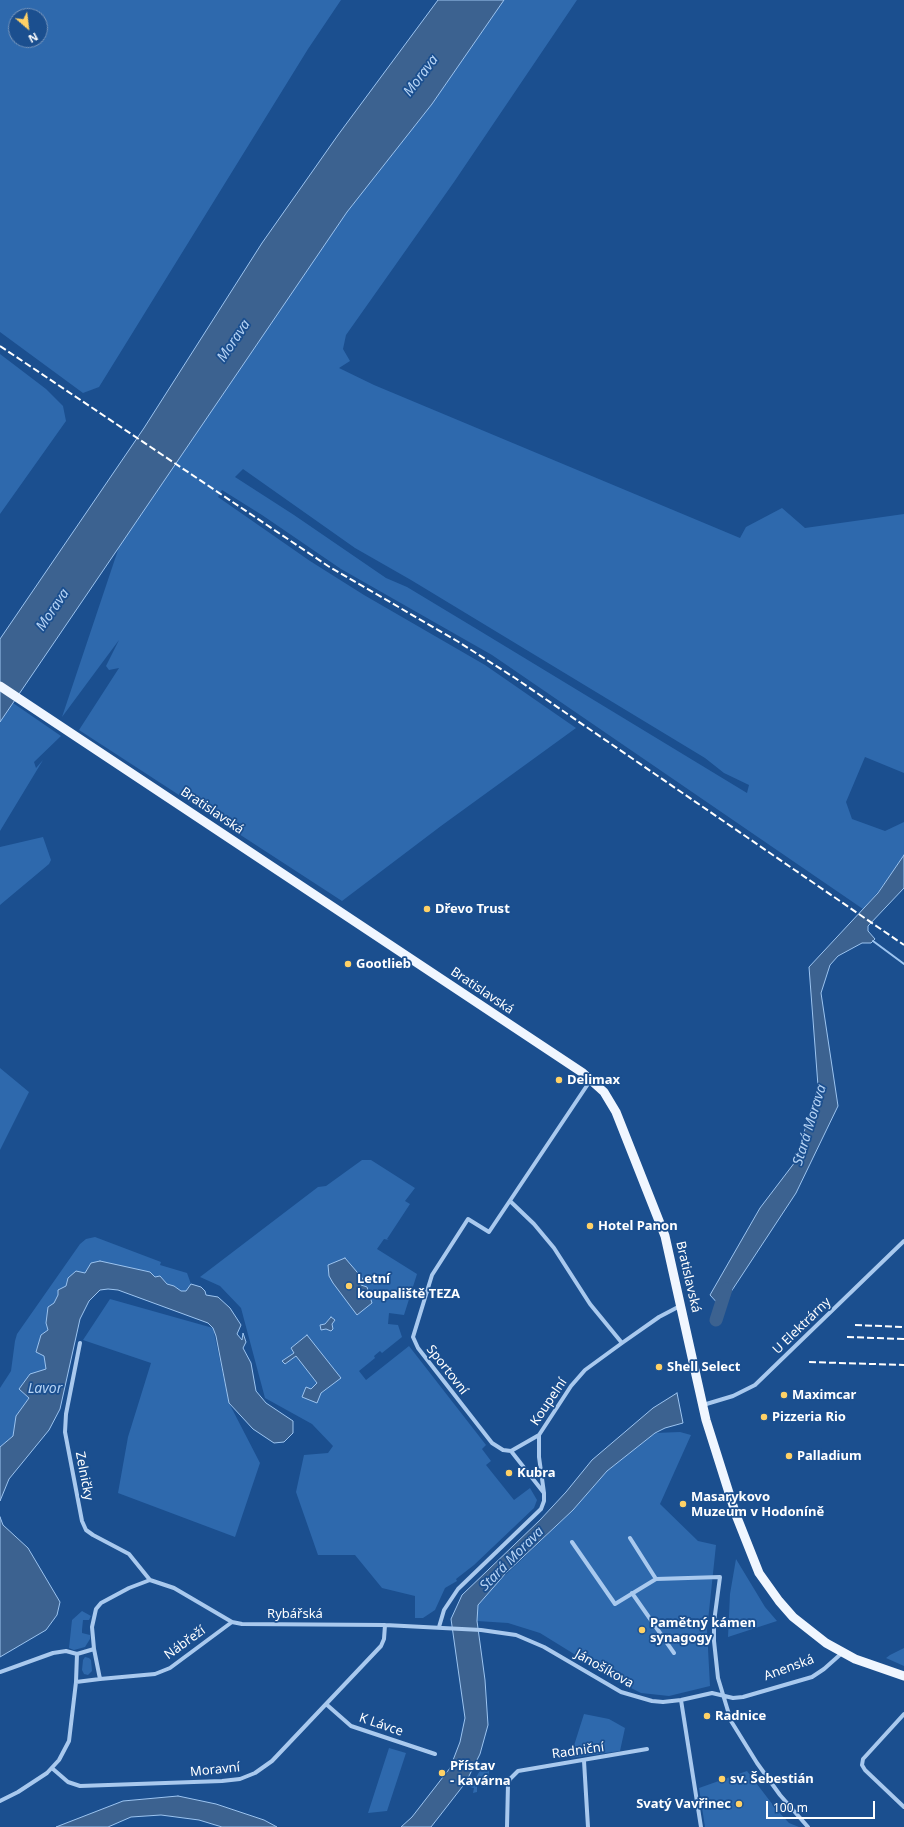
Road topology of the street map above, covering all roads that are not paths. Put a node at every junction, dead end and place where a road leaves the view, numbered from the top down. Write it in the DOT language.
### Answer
graph roads {
  1 [pos="0,686"];
  2 [pos="591,1080"];
  3 [pos="510,1201"];
  4 [pos="904,1241"];
  5 [pos="681,1305"];
  6 [pos="80,1343"];
  7 [pos="622,1343"];
  8 [pos="702,1405"];
  9 [pos="539,1435"];
  10 [pos="510,1451"];
  11 [pos="544,1493"];
  12 [pos="630,1538"];
  13 [pos="572,1542"];
  14 [pos="656,1579"];
  15 [pos="150,1580"];
  16 [pos="632,1593"];
  17 [pos="232,1622"];
  18 [pos="385,1625"];
  19 [pos="439,1627"];
  20 [pos="450,1628"];
  21 [pos="94,1649"];
  22 [pos="674,1653"];
  23 [pos="842,1653"];
  24 [pos="77,1654"];
  25 [pos="0,1672"];
  26 [pos="904,1676"];
  27 [pos="100,1679"];
  28 [pos="76,1682"];
  29 [pos="723,1695"];
  30 [pos="681,1700"];
  31 [pos="326,1704"];
  32 [pos="904,1714"];
  33 [pos="647,1749"];
  34 [pos="435,1754"];
  35 [pos="584,1761"];
  36 [pos="53,1769"];
  37 [pos="0,1801"];
  38 [pos="904,1807"];
  39 [pos="507,1827"];
  40 [pos="588,1827"];
  41 [pos="701,1827"];
  42 [pos="808,1827"];
  1 -- 2 [label="main road, Bratislavská"];
  2 -- 3 [label="street"];
  2 -- 5 [label="main road, Bratislavská"];
  3 -- 7 [label="street"];
  3 -- 10 [label="street, Sportovní"];
  4 -- 8 [label="street, U Elektrárny"];
  5 -- 7 [label="street, Koupelní"];
  5 -- 8 [label="main road, Bratislavská"];
  6 -- 15 [label="street, Zelničky"];
  7 -- 9 [label="street, Koupelní"];
  8 -- 23 [label="main road, Bratislavská"];
  9 -- 10 [label="street"];
  9 -- 11 [label="street, Koupelní"];
  10 -- 11 [label="street"];
  11 -- 19 [label="street, Koupelní"];
  12 -- 14 [label="street"];
  13 -- 16 [label="street"];
  14 -- 16 [label="street"];
  14 -- 29 [label="street"];
  15 -- 17 [label="street, Rybářská"];
  15 -- 21 [label="street"];
  16 -- 22 [label="street"];
  17 -- 18 [label="street, Rybářská"];
  17 -- 27 [label="street, Nábřeží"];
  18 -- 19 [label="street, Rybářská"];
  18 -- 31 [label="street, Moravní"];
  19 -- 20 [label="street, Rybářská"];
  20 -- 30 [label="street, Jánošíkova"];
  21 -- 24 [label="street"];
  21 -- 27 [label="street"];
  23 -- 26 [label="main road"];
  23 -- 29 [label="street, Anenská"];
  24 -- 25 [label="street"];
  24 -- 28 [label="street"];
  27 -- 28 [label="street, Nábřeží"];
  28 -- 36 [label="street"];
  29 -- 30 [label="street, Jánošíkova"];
  29 -- 42 [label="street"];
  30 -- 41 [label="street"];
  31 -- 34 [label="street, K Lávce"];
  31 -- 36 [label="street, Moravní"];
  32 -- 38 [label="street"];
  33 -- 35 [label="street, Radniční"];
  35 -- 39 [label="street, Radniční"];
  35 -- 40 [label="street"];
  36 -- 37 [label="street"];
}
